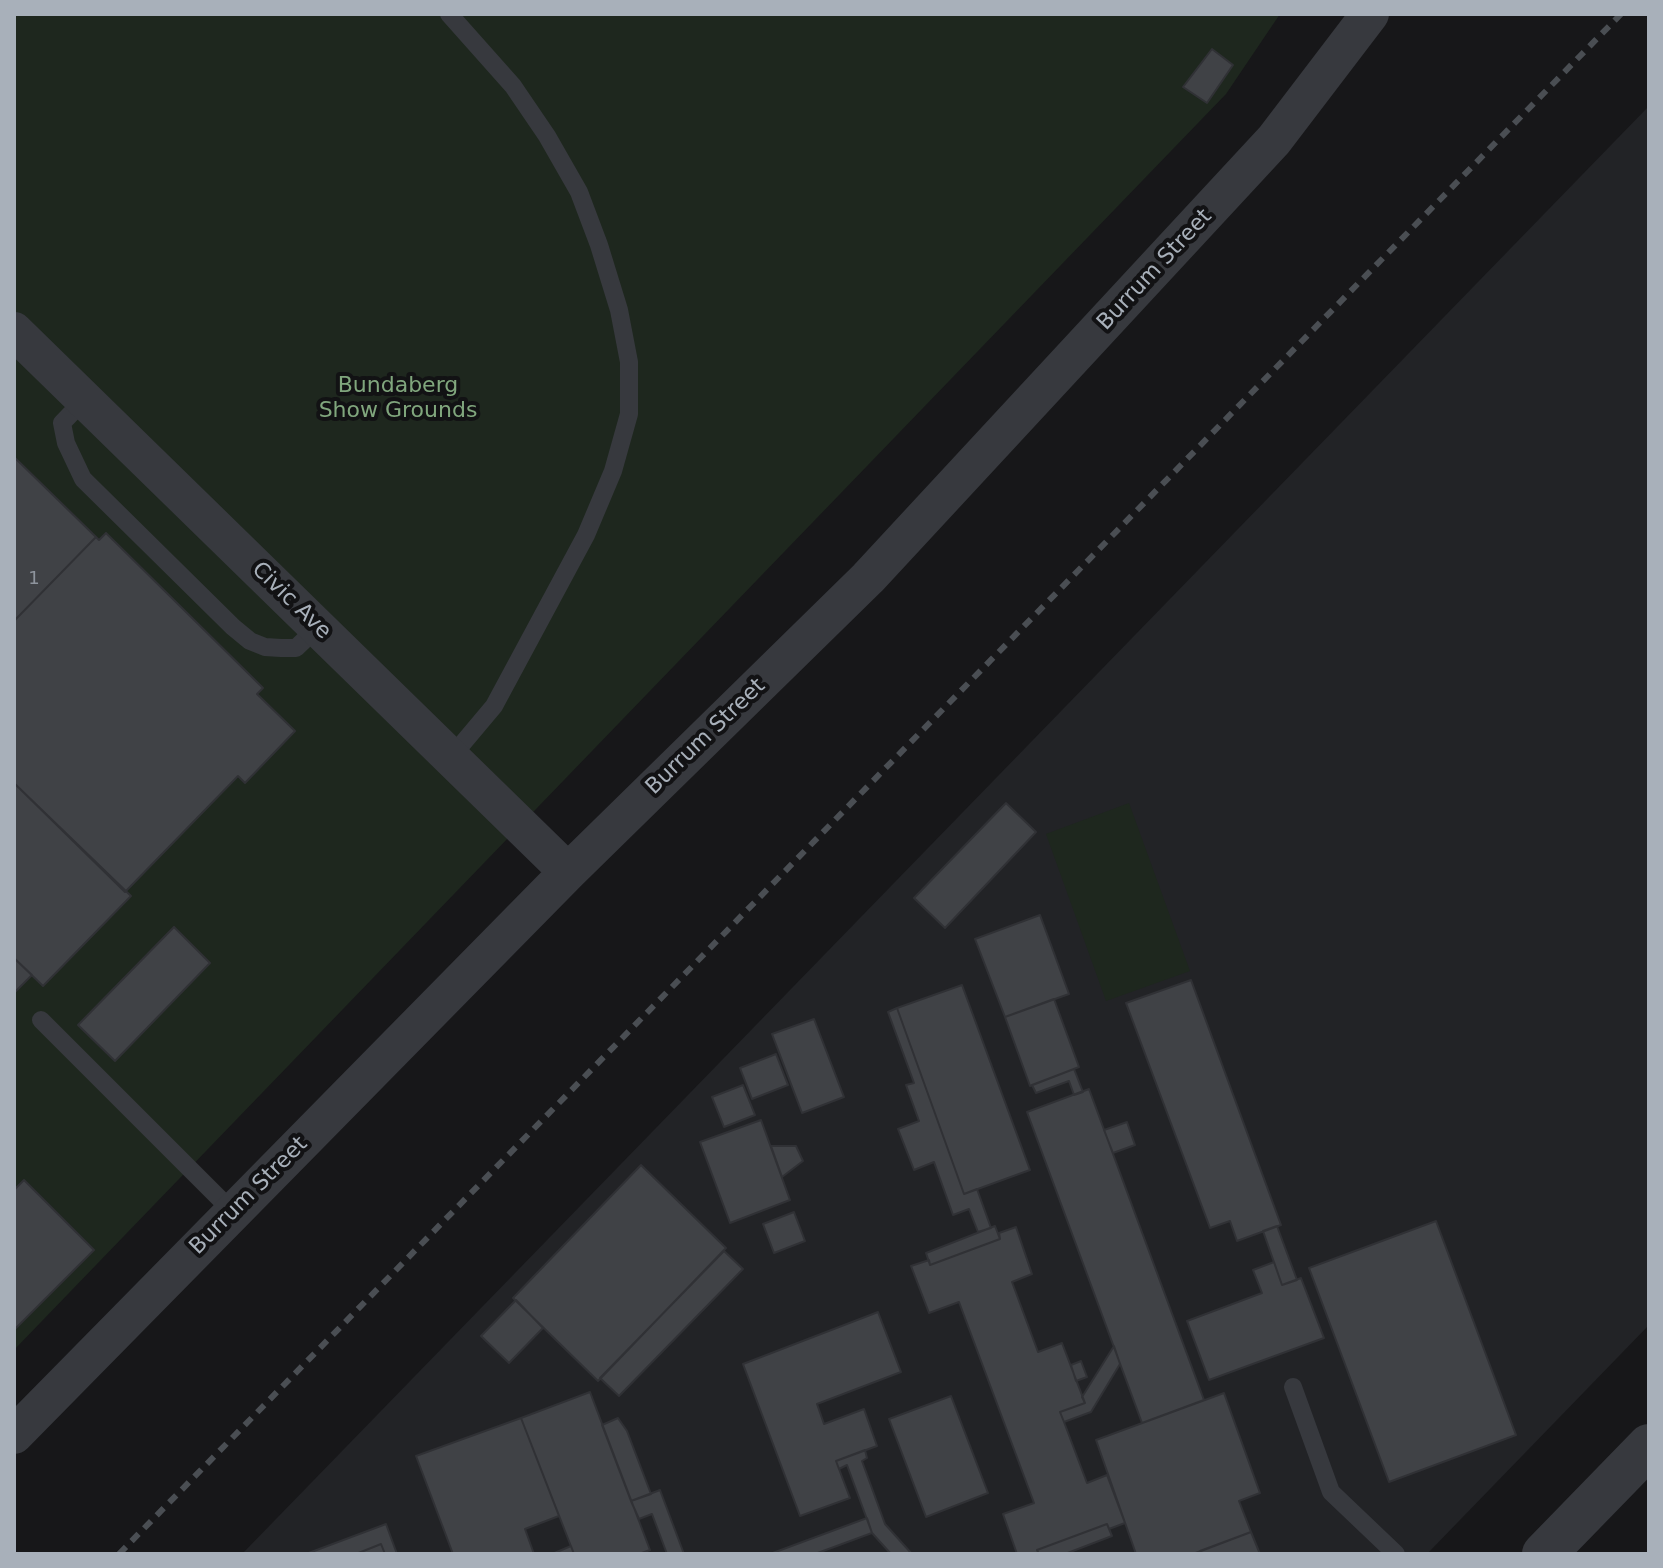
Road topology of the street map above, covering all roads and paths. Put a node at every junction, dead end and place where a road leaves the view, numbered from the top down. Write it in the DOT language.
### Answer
graph roads {
  1 [pos="449,14"];
  2 [pos="1370,14"];
  3 [pos="14,331"];
  4 [pos="85,399"];
  5 [pos="318,627"];
  6 [pos="452,756"];
  7 [pos="568,872"];
  8 [pos="41,1020"];
  9 [pos="233,1212"];
  10 [pos="1293,1387"];
  11 [pos="14,1435"];
  12 [pos="1649,1446"];
  13 [pos="1396,1554"];
  14 [pos="1544,1554"];
  1 -- 6 [label="lane"];
  2 -- 7 [label="street, Burrum Street"];
  3 -- 4 [label="street, Civic Ave"];
  4 -- 5 [label="street, Civic Ave"];
  4 -- 5 [label="lane"];
  5 -- 6 [label="street, Civic Ave"];
  6 -- 7 [label="street, Civic Ave"];
  7 -- 9 [label="street, Burrum Street"];
  8 -- 9 [label="lane"];
  9 -- 11 [label="street, Burrum Street"];
  10 -- 13 [label="lane"];
  12 -- 14 [label="street"];
}
